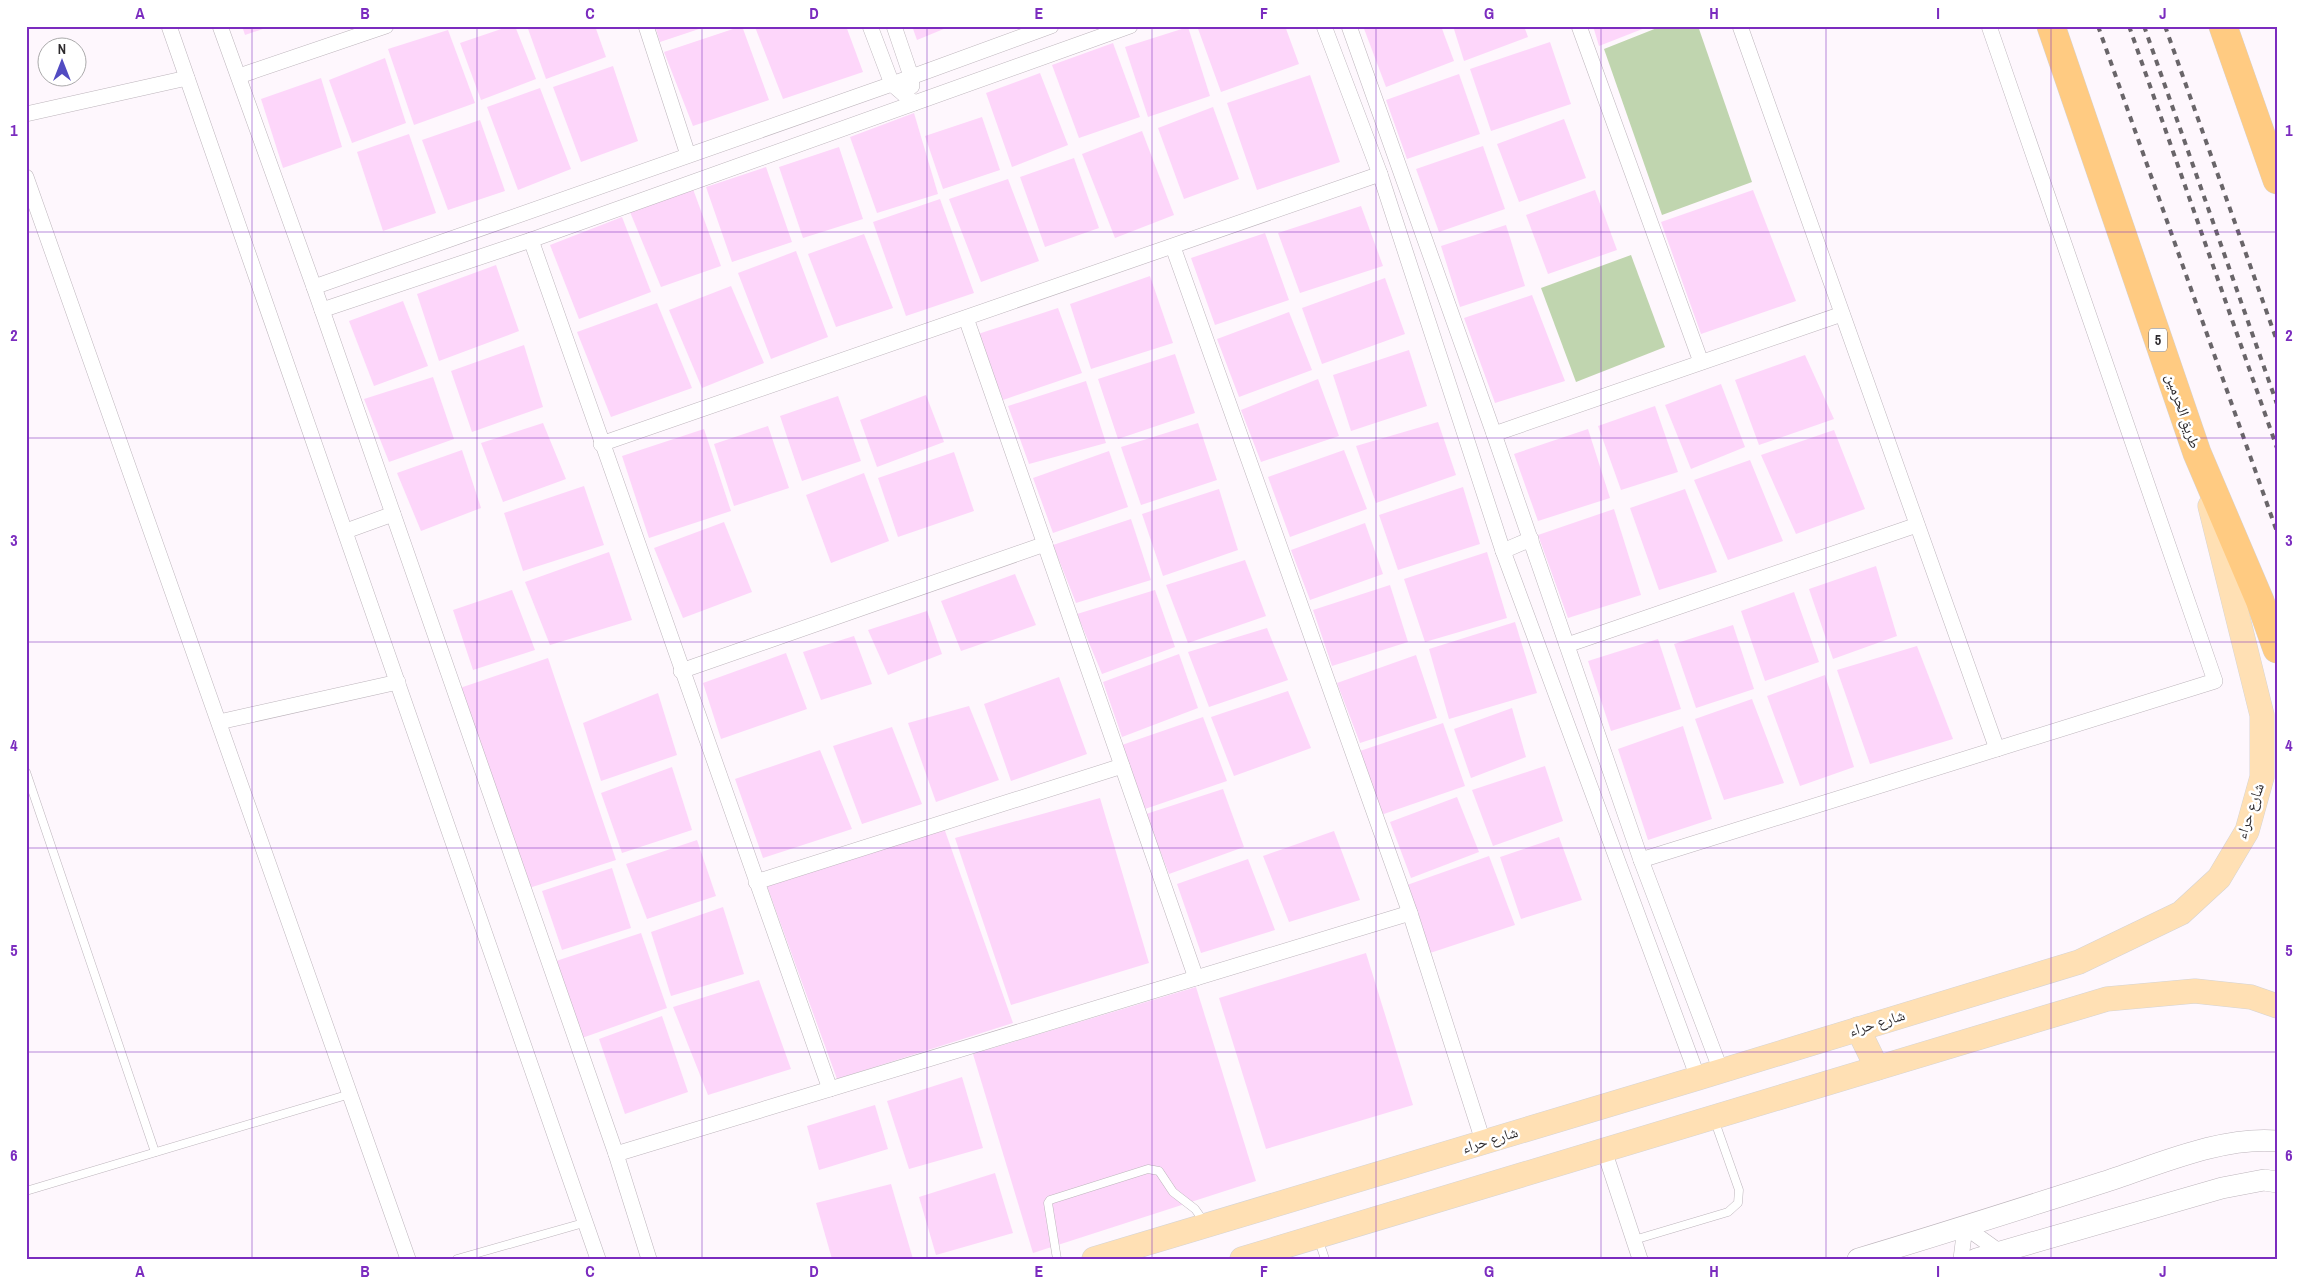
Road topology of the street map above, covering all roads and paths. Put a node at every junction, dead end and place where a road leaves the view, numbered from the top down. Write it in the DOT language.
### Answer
graph roads {
  1 [pos="169,26"];
  2 [pos="220,26"];
  3 [pos="386,26"];
  4 [pos="646,26"];
  5 [pos="870,26"];
  6 [pos="894,26"];
  7 [pos="1051,26"];
  8 [pos="1130,26"];
  9 [pos="1324,26"];
  10 [pos="1349,26"];
  11 [pos="1579,26"];
  12 [pos="1740,26"];
  13 [pos="1989,26"];
  14 [pos="2051,26"];
  15 [pos="2223,26"];
  16 [pos="239,76"];
  17 [pos="911,76"];
  18 [pos="187,78"];
  19 [pos="892,84"];
  20 [pos="914,103"];
  21 [pos="26,114"];
  22 [pos="688,155"];
  23 [pos="1380,174"];
  24 [pos="26,177"];
  25 [pos="2277,180"];
  26 [pos="530,240"];
  27 [pos="1173,246"];
  28 [pos="314,287"];
  29 [pos="322,310"];
  30 [pos="1842,314"];
  31 [pos="966,318"];
  32 [pos="1701,362"];
  33 [pos="1494,434"];
  34 [pos="601,444"];
  35 [pos="2197,453"];
  36 [pos="393,514"];
  37 [pos="1918,525"];
  38 [pos="346,531"];
  39 [pos="1531,539"];
  40 [pos="1045,544"];
  41 [pos="1504,551"];
  42 [pos="1567,644"];
  43 [pos="2277,649"];
  44 [pos="681,671"];
  45 [pos="398,682"];
  46 [pos="218,722"];
  47 [pos="1997,749"];
  48 [pos="1122,766"];
  49 [pos="26,772"];
  50 [pos="1640,860"];
  51 [pos="756,882"];
  52 [pos="1410,913"];
  53 [pos="1196,978"];
  54 [pos="2277,1006"];
  55 [pos="1858,1029"];
  56 [pos="1878,1068"];
  57 [pos="1722,1071"];
  58 [pos="1698,1078"];
  59 [pos="830,1089"];
  60 [pos="350,1094"];
  61 [pos="1713,1117"];
  62 [pos="2277,1141"];
  63 [pos="1483,1142"];
  64 [pos="1604,1150"];
  65 [pos="155,1152"];
  66 [pos="616,1154"];
  67 [pos="2277,1182"];
  68 [pos="26,1191"];
  69 [pos="587,1222"];
  70 [pos="1206,1225"];
  71 [pos="1965,1227"];
  72 [pos="1317,1236"];
  73 [pos="1634,1240"];
  74 [pos="2002,1255"];
  75 [pos="408,1259"];
  76 [pos="457,1259"];
  77 [pos="598,1259"];
  78 [pos="649,1259"];
  79 [pos="1057,1259"];
  80 [pos="1094,1259"];
  81 [pos="1242,1259"];
  82 [pos="1325,1259"];
  83 [pos="1640,1259"];
  84 [pos="1858,1259"];
  85 [pos="1961,1259"];
  86 [pos="1976,1259"];
  1 -- 18 [label="street"];
  2 -- 16 [label="street"];
  3 -- 16 [label="street"];
  4 -- 22 [label="street"];
  5 -- 19 [label="street"];
  6 -- 17 [label="street"];
  7 -- 17 [label="street"];
  8 -- 20 [label="street"];
  9 -- 23 [label="street"];
  10 -- 33 [label="street"];
  11 -- 32 [label="street"];
  12 -- 30 [label="street"];
  13 -- 47 [label="street"];
  14 -- 35 [label="highway, طريق الحرمين / 5"];
  15 -- 25 [label="highway"];
  16 -- 28 [label="street"];
  17 -- 19 [label="street"];
  17 -- 20 [label="street"];
  18 -- 21 [label="street"];
  18 -- 38 [label="street"];
  19 -- 20 [label="street"];
  19 -- 22 [label="street"];
  20 -- 26 [label="street"];
  22 -- 28 [label="street"];
  23 -- 27 [label="street"];
  23 -- 41 [label="street"];
  24 -- 46 [label="street"];
  26 -- 29 [label="street"];
  26 -- 34 [label="street"];
  27 -- 31 [label="street"];
  27 -- 52 [label="street"];
  28 -- 29 [label="street"];
  29 -- 36 [label="street"];
  30 -- 32 [label="street"];
  30 -- 37 [label="street"];
  31 -- 34 [label="street"];
  31 -- 40 [label="street"];
  32 -- 33 [label="street"];
  33 -- 39 [label="street"];
  34 -- 44 [label="street"];
  35 -- 43 [label="highway, طريق الحرمين / 5"];
  35 -- 55 [label="main road, شارع حراء"];
  36 -- 38 [label="street"];
  36 -- 66 [label="street"];
  37 -- 42 [label="street"];
  37 -- 47 [label="street"];
  38 -- 45 [label="street"];
  39 -- 41 [label="street"];
  39 -- 42 [label="street"];
  40 -- 44 [label="street"];
  40 -- 48 [label="street"];
  41 -- 58 [label="street"];
  42 -- 50 [label="street"];
  44 -- 51 [label="street"];
  45 -- 46 [label="street"];
  45 -- 69 [label="street"];
  46 -- 60 [label="street"];
  47 -- 50 [label="street"];
  48 -- 51 [label="street"];
  48 -- 53 [label="street"];
  49 -- 65 [label="lane"];
  50 -- 57 [label="street"];
  51 -- 59 [label="street"];
  52 -- 53 [label="street"];
  52 -- 63 [label="street"];
  53 -- 59 [label="street"];
  54 -- 56 [label="main road"];
  55 -- 56 [label="main road"];
  55 -- 57 [label="main road, شارع حراء"];
  56 -- 61 [label="main road"];
  57 -- 58 [label="main road, شارع حراء"];
  58 -- 63 [label="main road, شارع حراء"];
  59 -- 66 [label="street"];
  60 -- 65 [label="lane"];
  60 -- 75 [label="street"];
  61 -- 64 [label="main road"];
  61 -- 73 [label="lane"];
  62 -- 71 [label="street"];
  63 -- 70 [label="main road, شارع حراء"];
  64 -- 72 [label="main road"];
  64 -- 73 [label="street"];
  65 -- 68 [label="lane"];
  66 -- 78 [label="street"];
  67 -- 74 [label="street"];
  69 -- 76 [label="lane"];
  69 -- 77 [label="street"];
  70 -- 79 [label="lane"];
  70 -- 80 [label="main road, شارع حراء"];
  71 -- 74 [label="street"];
  71 -- 84 [label="street"];
  71 -- 85 [label="street"];
  72 -- 81 [label="main road"];
  72 -- 82 [label="lane"];
  73 -- 83 [label="street"];
  74 -- 86 [label="street"];
}
